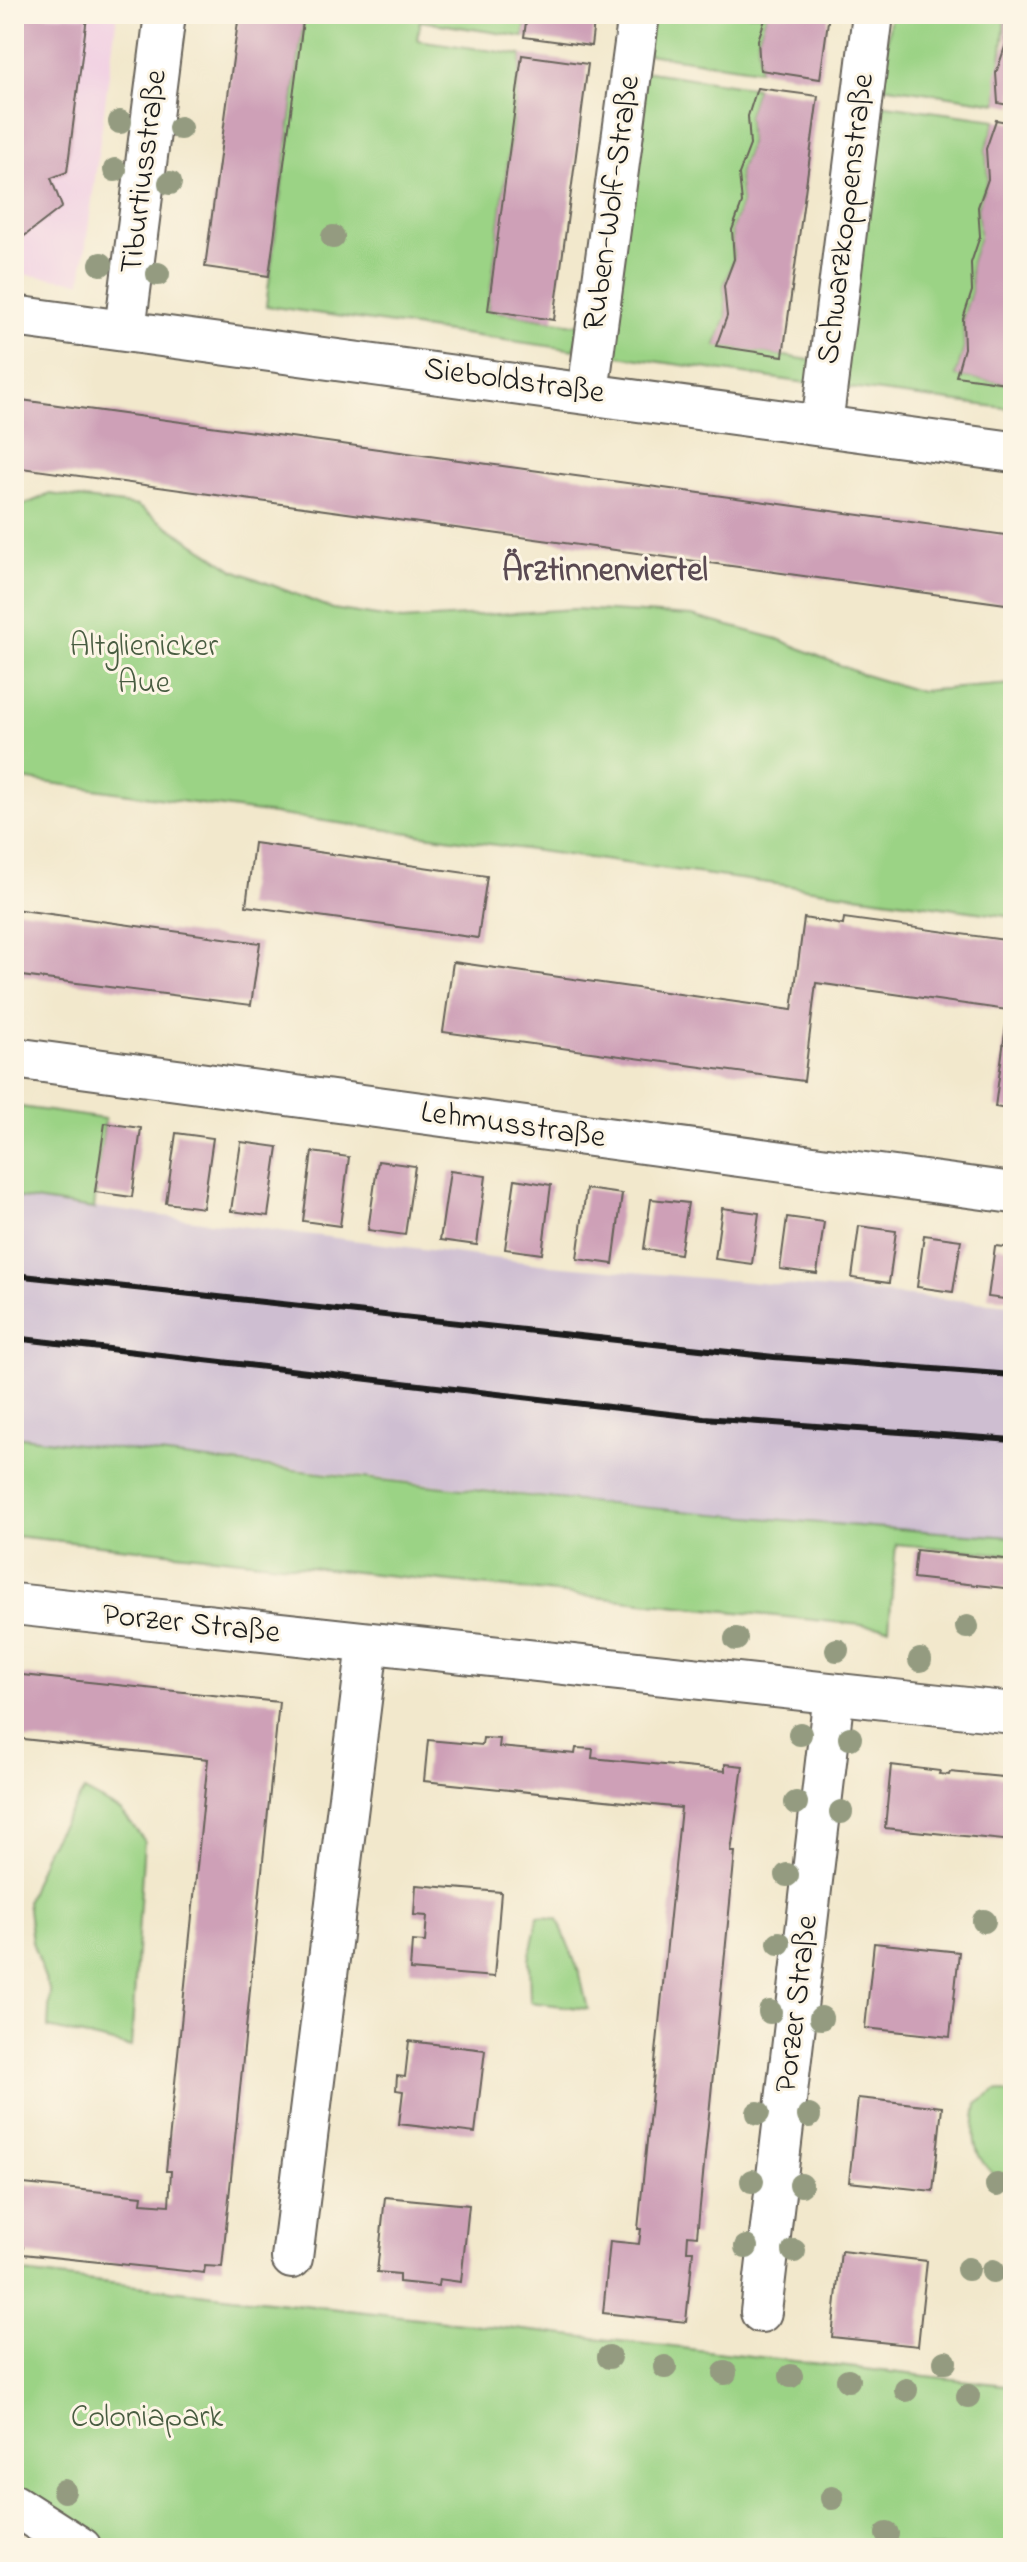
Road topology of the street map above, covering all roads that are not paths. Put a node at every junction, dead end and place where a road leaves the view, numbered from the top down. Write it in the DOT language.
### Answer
graph roads {
  1 [pos="165,14"];
  2 [pos="639,14"];
  3 [pos="873,14"];
  4 [pos="14,316"];
  5 [pos="125,330"];
  6 [pos="588,392"];
  7 [pos="822,425"];
  8 [pos="1013,452"];
  9 [pos="14,1058"];
  10 [pos="1013,1193"];
  11 [pos="14,1604"];
  12 [pos="368,1644"];
  13 [pos="834,1694"];
  14 [pos="1013,1713"];
  15 [pos="292,2258"];
  16 [pos="761,2312"];
  17 [pos="14,2505"];
  18 [pos="81,2548"];
  1 -- 5 [label="street, Tiburtiusstraße"];
  2 -- 6 [label="street, Ruben-Wolf-Straße"];
  3 -- 7 [label="street, Schwarzkoppenstraße"];
  4 -- 5 [label="street, Sieboldstraße"];
  5 -- 6 [label="street, Sieboldstraße"];
  6 -- 7 [label="street, Sieboldstraße"];
  7 -- 8 [label="street, Sieboldstraße"];
  9 -- 10 [label="street, Lehmusstraße"];
  11 -- 12 [label="street, Porzer Straße"];
  12 -- 13 [label="street, Porzer Straße"];
  12 -- 15 [label="street"];
  13 -- 14 [label="street, Porzer Straße"];
  13 -- 16 [label="street, Porzer Straße"];
  17 -- 18 [label="street"];
}
